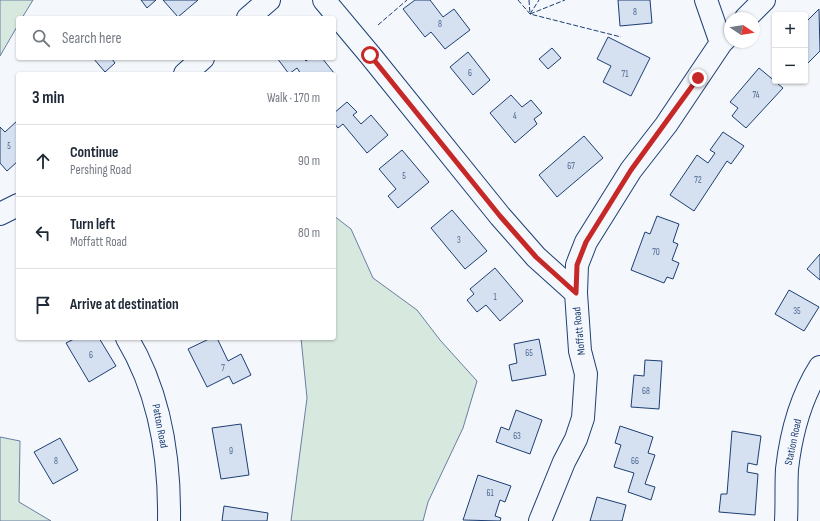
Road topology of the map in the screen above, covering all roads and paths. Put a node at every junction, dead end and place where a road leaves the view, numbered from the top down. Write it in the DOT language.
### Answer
graph roads {
  1 [pos="269,0"];
  2 [pos="324,0"];
  3 [pos="706,0"];
  4 [pos="764,0"];
  5 [pos="752,12"];
  6 [pos="250,16"];
  7 [pos="724,35"];
  8 [pos="724,42"];
  9 [pos="201,60"];
  10 [pos="187,72"];
  11 [pos="576,293"];
  12 [pos="128,340"];
  13 [pos="820,367"];
  14 [pos="168,521"];
  15 [pos="540,521"];
  16 [pos="786,521"];
  1 -- 6 [label="street"];
  2 -- 11 [label="street"];
  3 -- 7 [label="street"];
  4 -- 5 [label="street"];
  8 -- 11 [label="street, Moffatt Road"];
  9 -- 10 [label="street"];
  11 -- 15 [label="street, Moffatt Road"];
  12 -- 14 [label="street, Patton Road"];
  13 -- 16 [label="street, Station Road"];
}
